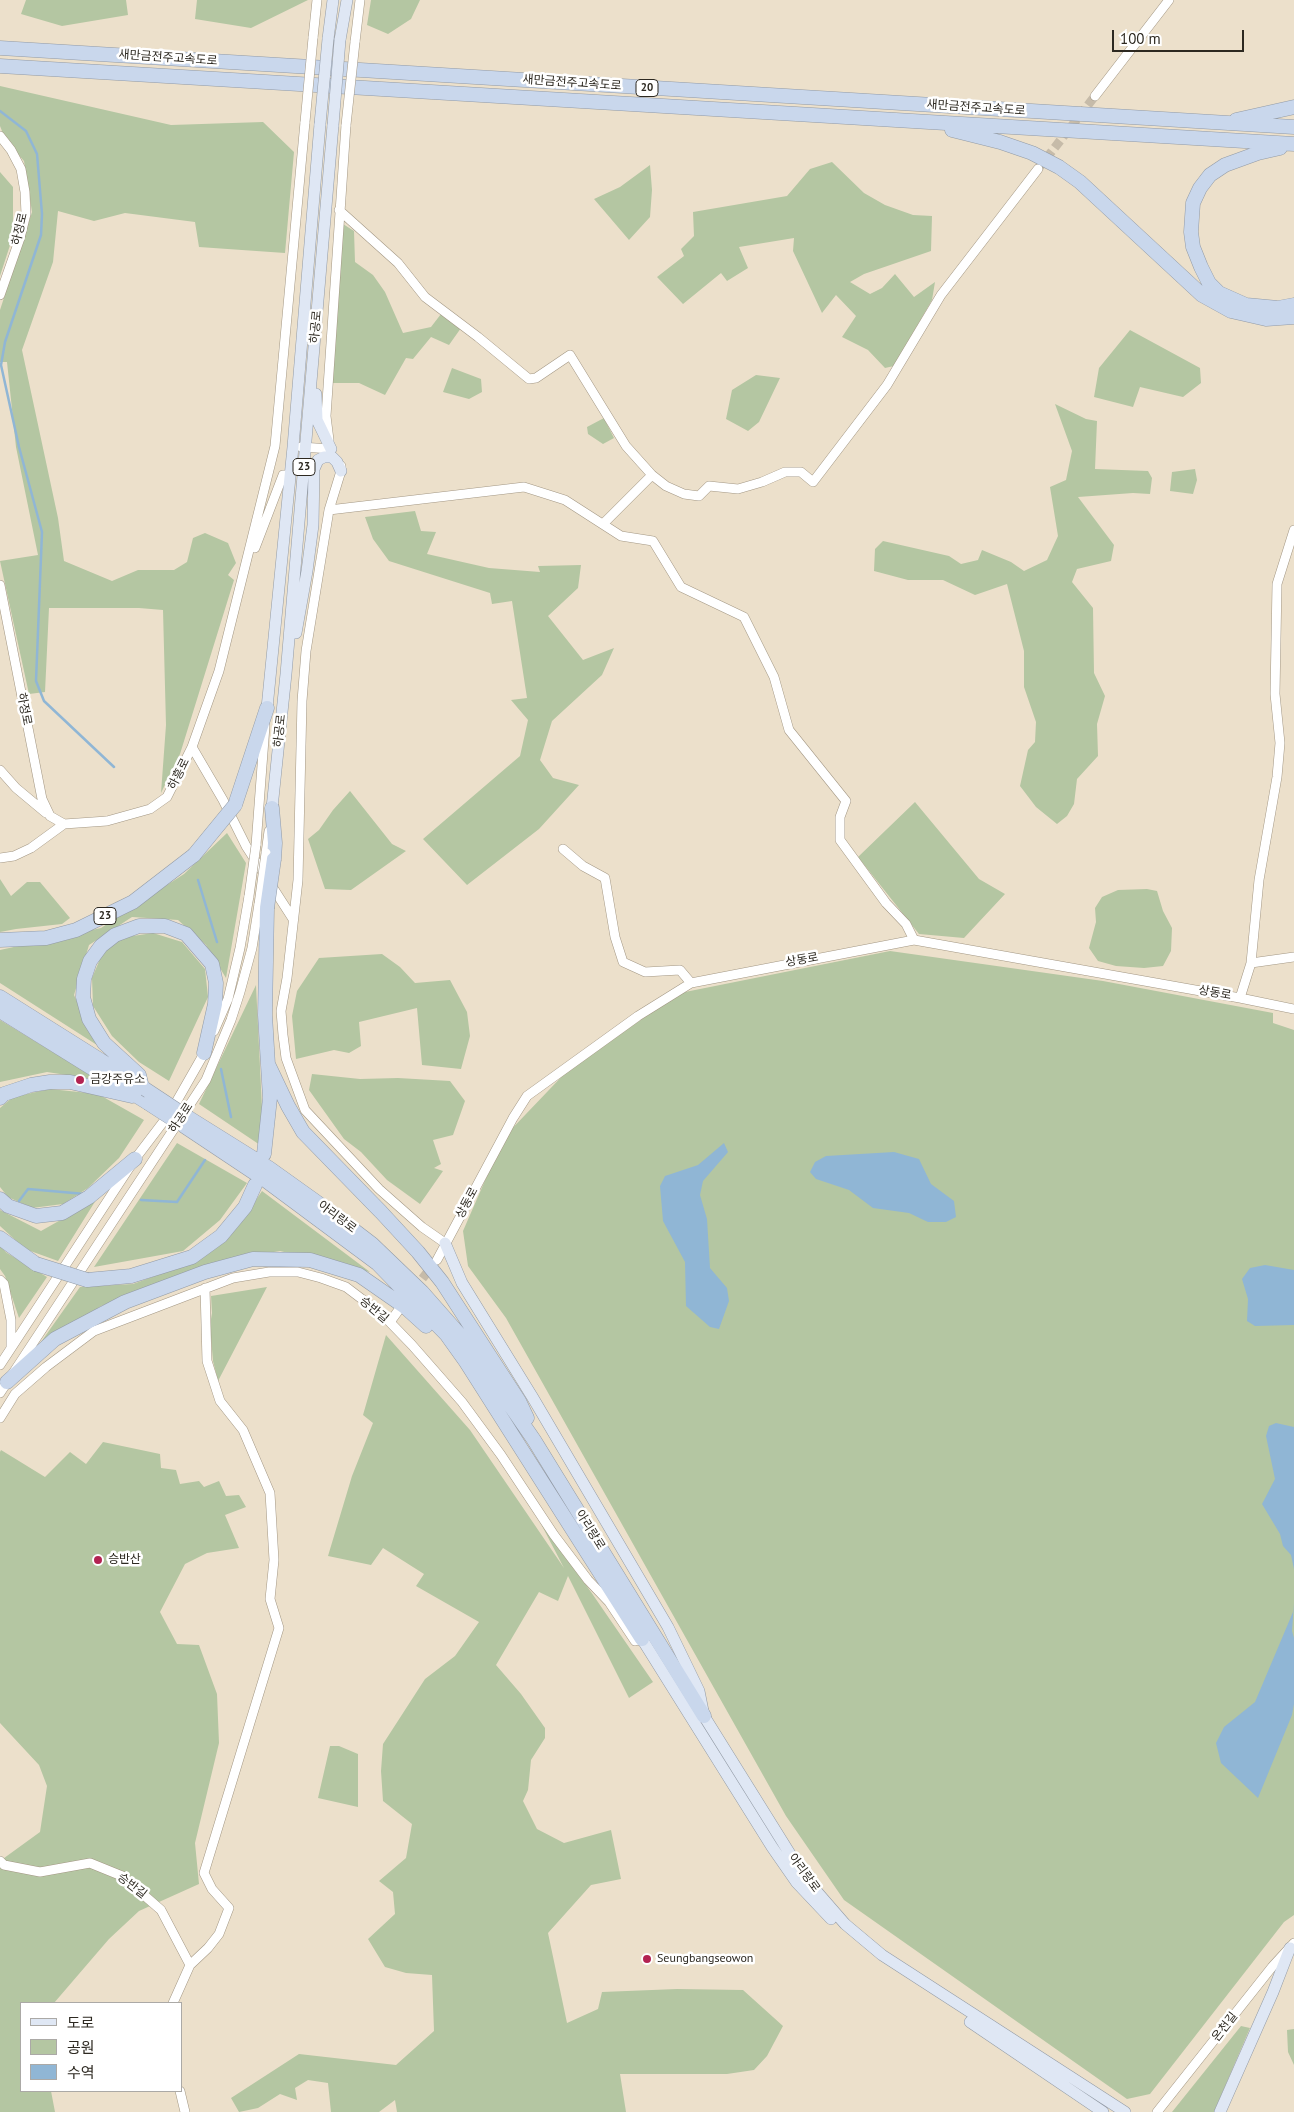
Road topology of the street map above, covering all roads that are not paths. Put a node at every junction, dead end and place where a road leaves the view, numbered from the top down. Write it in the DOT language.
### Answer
graph roads {
  1 [pos="317,0"];
  2 [pos="333,0"];
  3 [pos="347,0"];
  4 [pos="360,0"];
  5 [pos="1169,0"];
  6 [pos="0,48"];
  7 [pos="0,66"];
  8 [pos="1095,96"];
  9 [pos="1294,107"];
  10 [pos="920,121"];
  11 [pos="1220,123"];
  12 [pos="1294,128"];
  13 [pos="0,136"];
  14 [pos="1294,144"];
  15 [pos="1038,169"];
  16 [pos="339,210"];
  17 [pos="0,295"];
  18 [pos="1294,305"];
  19 [pos="1294,317"];
  20 [pos="316,328"];
  21 [pos="293,447"];
  22 [pos="305,447"];
  23 [pos="330,449"];
  24 [pos="342,471"];
  25 [pos="290,474"];
  26 [pos="652,475"];
  27 [pos="329,510"];
  28 [pos="604,524"];
  29 [pos="1294,530"];
  30 [pos="243,576"];
  31 [pos="0,585"];
  32 [pos="267,708"];
  33 [pos="283,708"];
  34 [pos="192,747"];
  35 [pos="0,770"];
  36 [pos="272,808"];
  37 [pos="50,816"];
  38 [pos="64,824"];
  39 [pos="563,849"];
  40 [pos="0,858"];
  41 [pos="263,906"];
  42 [pos="293,920"];
  43 [pos="0,940"];
  44 [pos="914,940"];
  45 [pos="1294,957"];
  46 [pos="1251,963"];
  47 [pos="691,983"];
  48 [pos="0,997"];
  49 [pos="1240,998"];
  50 [pos="1294,1009"];
  51 [pos="0,1010"];
  52 [pos="204,1053"];
  53 [pos="268,1064"];
  54 [pos="144,1094"];
  55 [pos="0,1098"];
  56 [pos="186,1122"];
  57 [pos="264,1154"];
  58 [pos="135,1159"];
  59 [pos="255,1185"];
  60 [pos="0,1199"];
  61 [pos="0,1238"];
  62 [pos="445,1243"];
  63 [pos="437,1260"];
  64 [pos="0,1280"];
  65 [pos="205,1288"];
  66 [pos="398,1311"];
  67 [pos="390,1322"];
  68 [pos="11,1347"];
  69 [pos="459,1353"];
  70 [pos="0,1365"];
  71 [pos="4,1387"];
  72 [pos="0,1418"];
  73 [pos="534,1440"];
  74 [pos="642,1639"];
  75 [pos="704,1716"];
  76 [pos="0,1861"];
  77 [pos="1292,1946"];
  78 [pos="190,1964"];
  79 [pos="173,2002"];
  80 [pos="180,2092"];
  81 [pos="185,2112"];
  82 [pos="1103,2112"];
  83 [pos="1125,2112"];
  84 [pos="1157,2112"];
  85 [pos="1220,2112"];
  1 -- 30 [label="street, bridge"];
  2 -- 21 [label="main road, 하공로 / 23, bridge"];
  3 -- 20 [label="main road, 하공로 / 23, bridge"];
  4 -- 16 [label="street, bridge"];
  5 -- 8 [label="street"];
  6 -- 11 [label="highway, 새만금전주고속도로 / 20"];
  7 -- 10 [label="highway, 새만금전주고속도로 / 20"];
  9 -- 11 [label="highway"];
  10 -- 14 [label="highway, 새만금전주고속도로 / 20"];
  10 -- 19 [label="highway"];
  11 -- 12 [label="highway, 새만금전주고속도로 / 20"];
  13 -- 17 [label="street, 하정로"];
  14 -- 18 [label="highway"];
  15 -- 26 [label="street"];
  16 -- 23 [label="street"];
  16 -- 26 [label="street"];
  20 -- 22 [label="main road, 하공로 / 23"];
  20 -- 23 [label="main road"];
  21 -- 22 [label="street"];
  21 -- 25 [label="main road, 하공로 / 23"];
  22 -- 23 [label="street"];
  22 -- 33 [label="main road, 하공로 / 23"];
  23 -- 24 [label="street"];
  24 -- 27 [label="street"];
  24 -- 33 [label="main road"];
  25 -- 30 [label="street"];
  25 -- 32 [label="main road, 하공로 / 23"];
  26 -- 28 [label="street"];
  27 -- 28 [label="street"];
  27 -- 42 [label="street"];
  28 -- 44 [label="street"];
  29 -- 46 [label="street"];
  30 -- 34 [label="street, 하흥로"];
  31 -- 37 [label="street, 하정로"];
  32 -- 43 [label="highway, 23, bridge"];
  32 -- 52 [label="street, 하공로, bridge"];
  33 -- 36 [label="main road, 하공로 / 23"];
  34 -- 38 [label="street, 하흥로"];
  34 -- 42 [label="street"];
  35 -- 37 [label="street"];
  36 -- 41 [label="highway, 23, bridge"];
  37 -- 38 [label="street"];
  38 -- 40 [label="street"];
  39 -- 47 [label="street"];
  41 -- 53 [label="highway, 23"];
  41 -- 71 [label="street, 하공로"];
  42 -- 62 [label="street"];
  44 -- 47 [label="street, 상동로"];
  44 -- 49 [label="street, 상동로"];
  45 -- 46 [label="street"];
  46 -- 49 [label="street"];
  47 -- 62 [label="street, 상동로"];
  48 -- 54 [label="highway, 아리랑로"];
  49 -- 50 [label="street, 상동로"];
  51 -- 54 [label="highway, 아리랑로"];
  52 -- 54 [label="highway"];
  52 -- 58 [label="street, 하공로"];
  53 -- 57 [label="highway, 23"];
  53 -- 73 [label="highway"];
  54 -- 55 [label="highway"];
  54 -- 56 [label="highway, 아리랑로, bridge"];
  56 -- 69 [label="highway, 아리랑로"];
  56 -- 73 [label="highway, 아리랑로"];
  58 -- 60 [label="highway"];
  58 -- 68 [label="street, 하공로"];
  59 -- 61 [label="highway, bridge"];
  62 -- 63 [label="street, 상동로"];
  62 -- 75 [label="main road"];
  64 -- 68 [label="street"];
  65 -- 67 [label="street, 승반길"];
  65 -- 72 [label="street, 승반길"];
  65 -- 78 [label="street"];
  66 -- 67 [label="street"];
  67 -- 74 [label="street, 승반길"];
  68 -- 70 [label="street, 하공로"];
  69 -- 71 [label="highway"];
  69 -- 74 [label="highway, 아리랑로"];
  73 -- 75 [label="highway, 아리랑로"];
  74 -- 82 [label="main road, 아리랑로"];
  75 -- 83 [label="main road, 아리랑로"];
  76 -- 78 [label="street, 승반길"];
  77 -- 84 [label="street, 온천길"];
  77 -- 85 [label="main road"];
  78 -- 79 [label="street"];
  80 -- 81 [label="street"];
}
